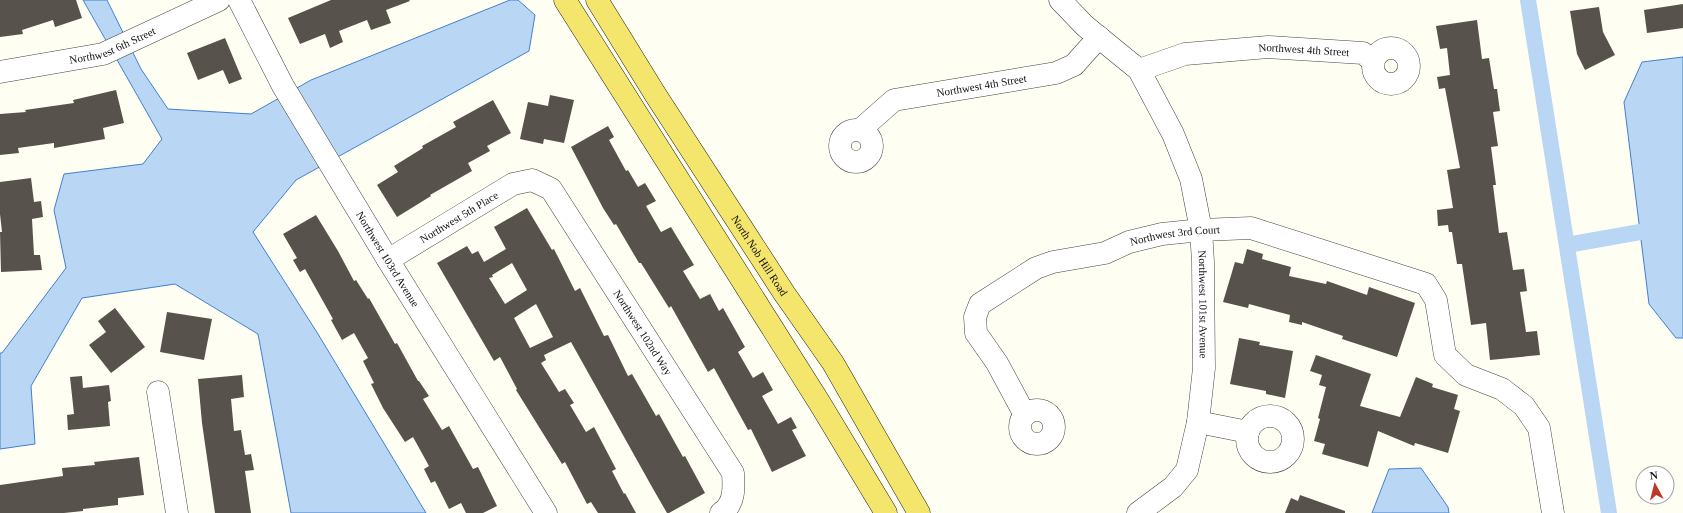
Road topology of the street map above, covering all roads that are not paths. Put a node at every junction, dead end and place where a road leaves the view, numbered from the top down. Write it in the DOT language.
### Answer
graph roads {
  1 [pos="219,0"];
  2 [pos="239,0"];
  3 [pos="565,0"];
  4 [pos="597,0"];
  5 [pos="1060,0"];
  6 [pos="1099,37"];
  7 [pos="1373,61"];
  8 [pos="1139,70"];
  9 [pos="0,72"];
  10 [pos="860,130"];
  11 [pos="532,180"];
  12 [pos="1201,230"];
  13 [pos="388,260"];
  14 [pos="158,392"];
  15 [pos="1025,415"];
  16 [pos="1198,422"];
  17 [pos="1248,432"];
  18 [pos="727,505"];
  19 [pos="177,513"];
  20 [pos="546,513"];
  21 [pos="886,513"];
  22 [pos="919,513"];
  23 [pos="1138,513"];
  24 [pos="1553,513"];
  1 -- 9 [label="street, Northwest 6th Street"];
  2 -- 13 [label="street, Northwest 103rd Avenue"];
  3 -- 21 [label="main road"];
  4 -- 22 [label="main road, North Nob Hill Road"];
  5 -- 6 [label="street, Northwest 101st Avenue"];
  6 -- 8 [label="street, Northwest 101st Avenue"];
  6 -- 10 [label="street, Northwest 4th Street"];
  7 -- 8 [label="street, Northwest 4th Street"];
  8 -- 12 [label="street, Northwest 101st Avenue"];
  11 -- 13 [label="street, Northwest 5th Place"];
  11 -- 18 [label="street, Northwest 102nd Way"];
  12 -- 15 [label="street, Northwest 3rd Court"];
  12 -- 16 [label="street, Northwest 101st Avenue"];
  12 -- 24 [label="street, Northwest 3rd Court"];
  13 -- 20 [label="street, Northwest 103rd Avenue"];
  14 -- 19 [label="street"];
  16 -- 17 [label="street"];
  16 -- 23 [label="street, Northwest 101st Avenue"];
}
